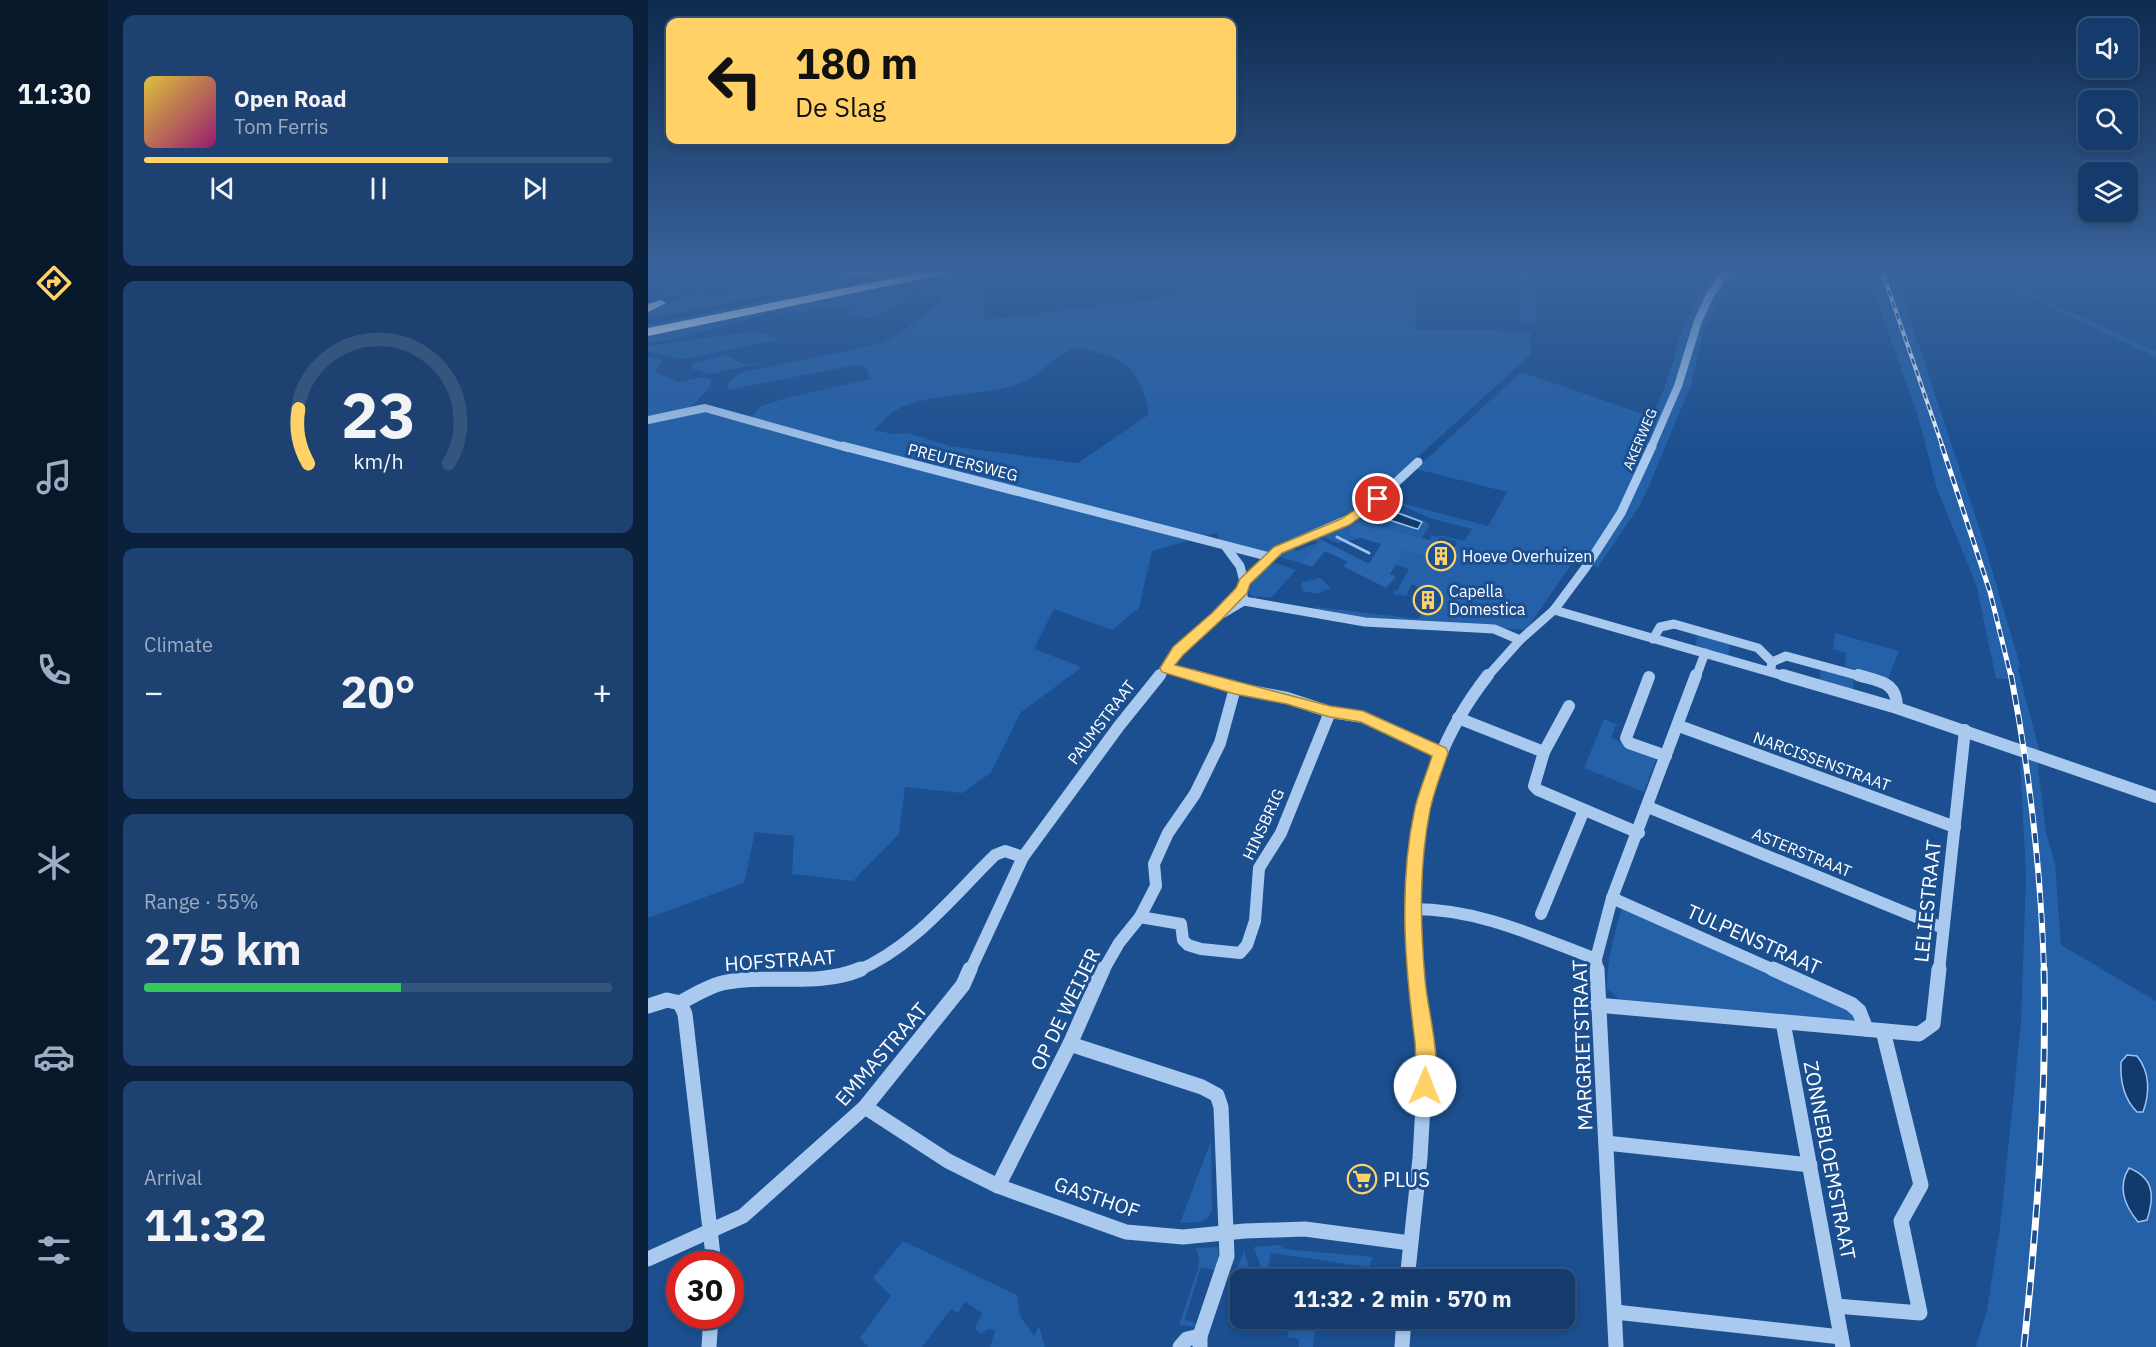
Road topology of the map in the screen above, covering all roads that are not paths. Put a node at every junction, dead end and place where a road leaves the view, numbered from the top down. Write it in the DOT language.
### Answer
graph roads {
  1 [pos="1694,331"];
  2 [pos="648,420"];
  3 [pos="1418,462"];
  4 [pos="1226,547"];
  5 [pos="1270,557"];
  6 [pos="1243,586"];
  7 [pos="1244,601"];
  8 [pos="1554,610"];
  9 [pos="1217,617"];
  10 [pos="1653,639"];
  11 [pos="1520,640"];
  12 [pos="1705,653"];
  13 [pos="1771,667"];
  14 [pos="1166,668"];
  15 [pos="1649,677"];
  16 [pos="1235,688"];
  17 [pos="1569,706"];
  18 [pos="1897,708"];
  19 [pos="1330,712"];
  20 [pos="1458,718"];
  21 [pos="1679,726"];
  22 [pos="1965,730"];
  23 [pos="1544,752"];
  24 [pos="1441,753"];
  25 [pos="1666,756"];
  26 [pos="2156,797"];
  27 [pos="1648,807"];
  28 [pos="1584,810"];
  29 [pos="1955,827"];
  30 [pos="1639,833"];
  31 [pos="1023,856"];
  32 [pos="1612,898"];
  33 [pos="1413,909"];
  34 [pos="1541,914"];
  35 [pos="1140,917"];
  36 [pos="1943,928"];
  37 [pos="1596,959"];
  38 [pos="680,1003"];
  39 [pos="1597,1005"];
  40 [pos="648,1006"];
  41 [pos="1783,1022"];
  42 [pos="1866,1029"];
  43 [pos="1883,1031"];
  44 [pos="1070,1044"];
  45 [pos="865,1107"];
  46 [pos="1606,1143"];
  47 [pos="1810,1165"];
  48 [pos="998,1186"];
  49 [pos="712,1232"];
  50 [pos="1226,1233"];
  51 [pos="1410,1243"];
  52 [pos="713,1251"];
  53 [pos="648,1259"];
  54 [pos="1408,1269"];
  55 [pos="1836,1306"];
  56 [pos="1615,1312"];
  57 [pos="710,1329"];
  58 [pos="1403,1329"];
  59 [pos="1200,1341"];
  60 [pos="1842,1342"];
  61 [pos="709,1347"];
  62 [pos="1180,1347"];
  63 [pos="1402,1347"];
  64 [pos="1616,1347"];
  1 -- 8 [label="street, AKERWEG"];
  2 -- 4 [label="street, PREUTERSWEG"];
  3 -- 5 [label="street, PAUMSTRAAT"];
  4 -- 5 [label="street, PREUTERSWEG"];
  4 -- 6 [label="street"];
  5 -- 6 [label="street, PAUMSTRAAT"];
  6 -- 7 [label="street"];
  6 -- 9 [label="street, PAUMSTRAAT"];
  7 -- 9 [label="street, PAUMSTRAAT"];
  7 -- 11 [label="street"];
  8 -- 10 [label="street"];
  8 -- 11 [label="street, AKERWEG"];
  9 -- 14 [label="street, PAUMSTRAAT"];
  10 -- 12 [label="street"];
  10 -- 13 [label="street"];
  11 -- 20 [label="street, AKERWEG"];
  12 -- 13 [label="street"];
  12 -- 21 [label="street, MARGRIETSTRAAT"];
  13 -- 18 [label="street"];
  13 -- 18 [label="street"];
  14 -- 16 [label="street"];
  14 -- 31 [label="street, PAUMSTRAAT"];
  15 -- 25 [label="street"];
  16 -- 19 [label="street"];
  16 -- 35 [label="street, OP DE WEIJER"];
  17 -- 23 [label="street"];
  18 -- 22 [label="street"];
  19 -- 24 [label="street"];
  19 -- 35 [label="street, HINSBRIG"];
  20 -- 23 [label="street"];
  20 -- 24 [label="street, AKERWEG"];
  21 -- 25 [label="street, MARGRIETSTRAAT"];
  21 -- 29 [label="street, NARCISSENSTRAAT"];
  22 -- 26 [label="street"];
  22 -- 29 [label="street, LELIESTRAAT"];
  23 -- 28 [label="street"];
  24 -- 33 [label="street, AKERWEG"];
  25 -- 27 [label="street, MARGRIETSTRAAT"];
  27 -- 30 [label="street, MARGRIETSTRAAT"];
  27 -- 36 [label="street, ASTERSTRAAT"];
  28 -- 30 [label="street"];
  28 -- 34 [label="street"];
  29 -- 36 [label="street, LELIESTRAAT"];
  30 -- 32 [label="street, MARGRIETSTRAAT"];
  31 -- 38 [label="street, HOFSTRAAT"];
  31 -- 45 [label="street, EMMASTRAAT"];
  32 -- 37 [label="street, MARGRIETSTRAAT"];
  32 -- 42 [label="street, TULPENSTRAAT"];
  33 -- 37 [label="street"];
  33 -- 51 [label="street, AKERWEG"];
  35 -- 44 [label="street, OP DE WEIJER"];
  36 -- 43 [label="street, LELIESTRAAT"];
  37 -- 39 [label="street, MARGRIETSTRAAT"];
  38 -- 40 [label="street"];
  38 -- 49 [label="street"];
  39 -- 41 [label="street"];
  39 -- 46 [label="street, MARGRIETSTRAAT"];
  41 -- 42 [label="street"];
  41 -- 47 [label="street, ZONNEBLOEMSTRAAT"];
  42 -- 43 [label="street"];
  43 -- 55 [label="street"];
  44 -- 48 [label="street, OP DE WEIJER"];
  44 -- 50 [label="street"];
  45 -- 48 [label="street, GASTHOF"];
  45 -- 49 [label="street, EMMASTRAAT"];
  46 -- 47 [label="street"];
  46 -- 56 [label="street, MARGRIETSTRAAT"];
  47 -- 55 [label="street, ZONNEBLOEMSTRAAT"];
  48 -- 50 [label="street, GASTHOF"];
  49 -- 52 [label="street"];
  49 -- 53 [label="street, EMMASTRAAT"];
  50 -- 51 [label="street, GASTHOF"];
  50 -- 59 [label="street"];
  51 -- 54 [label="street, AKERWEG"];
  55 -- 60 [label="street, ZONNEBLOEMSTRAAT"];
  56 -- 60 [label="street"];
  56 -- 64 [label="street, MARGRIETSTRAAT"];
  57 -- 61 [label="street"];
  58 -- 63 [label="street"];
  59 -- 62 [label="street"];
}
